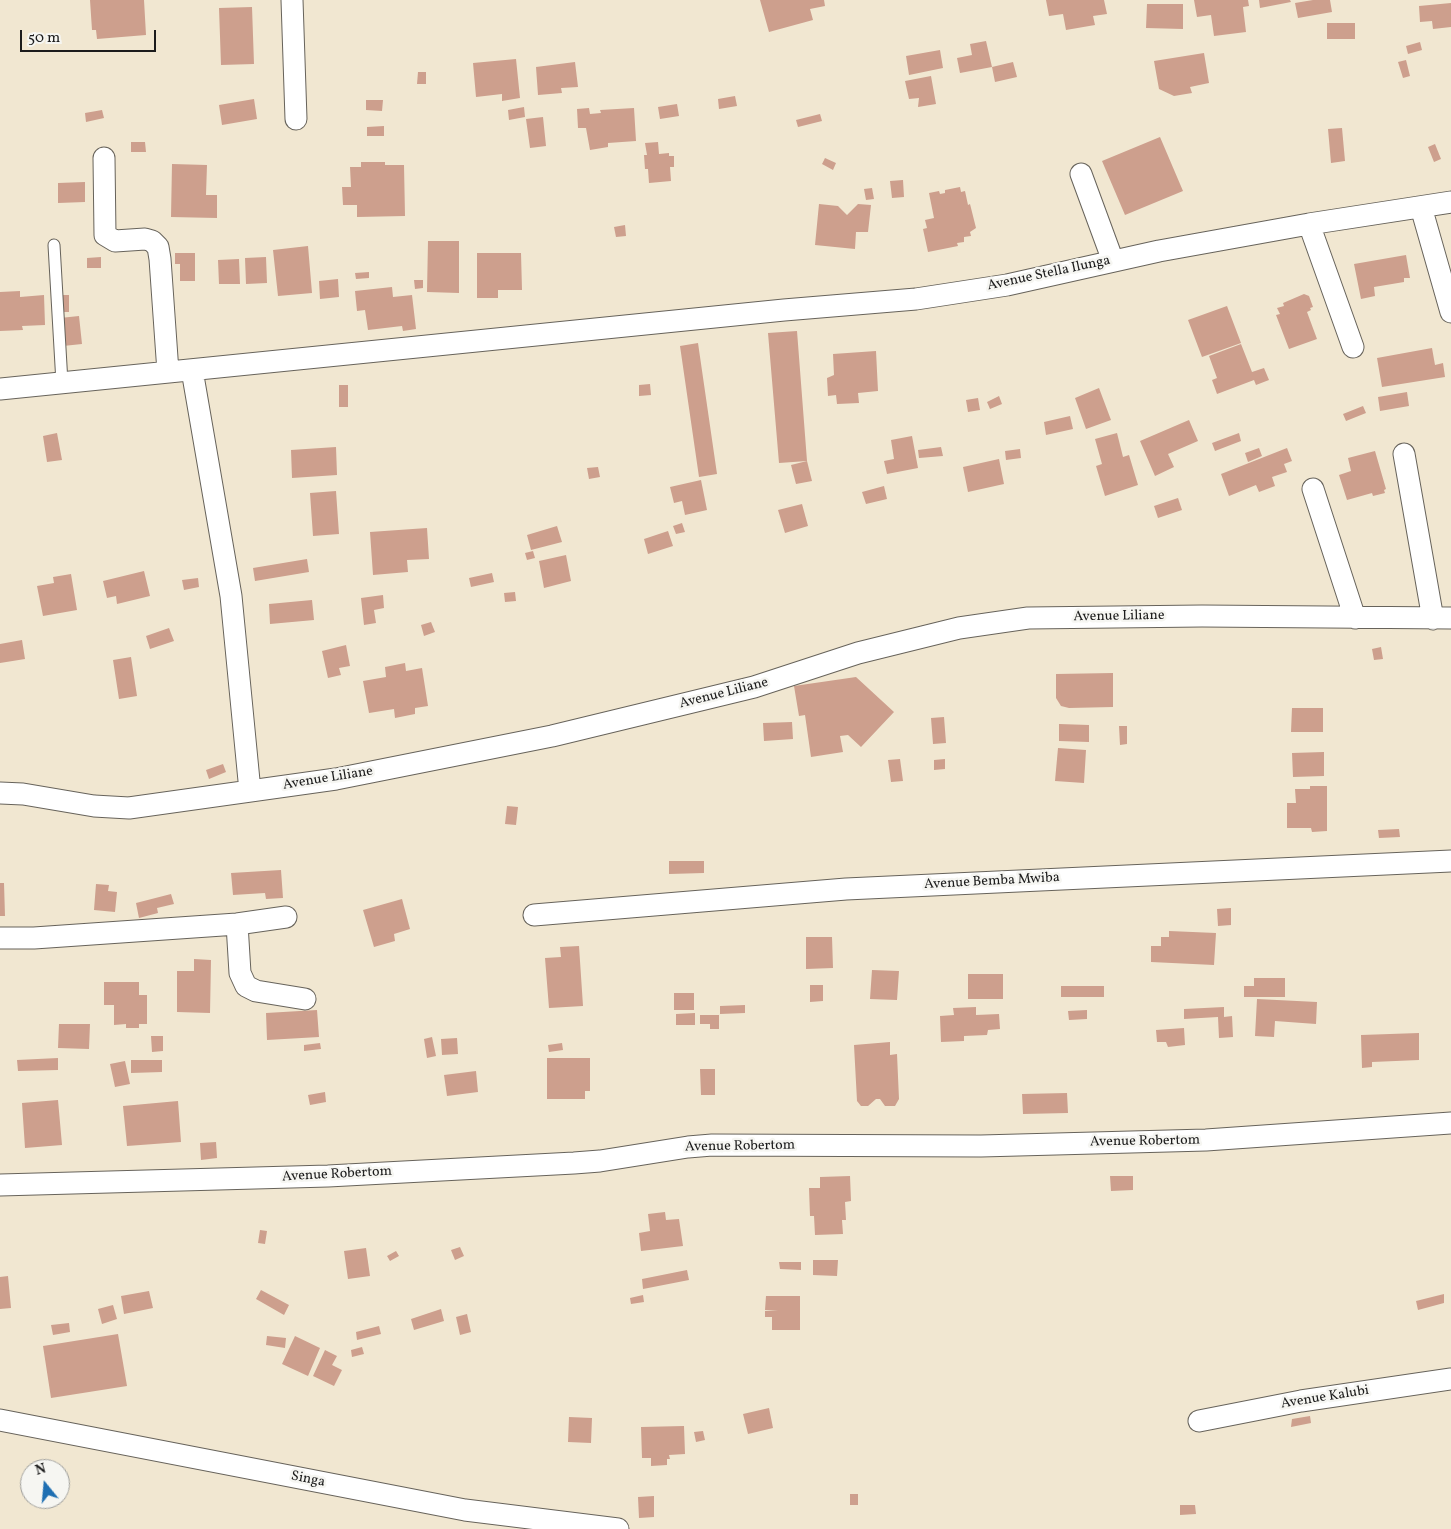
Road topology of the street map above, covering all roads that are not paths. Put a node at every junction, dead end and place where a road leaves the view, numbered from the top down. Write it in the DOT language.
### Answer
graph roads {
  1 [pos="292,0"];
  2 [pos="296,119"];
  3 [pos="104,158"];
  4 [pos="1081,174"];
  5 [pos="1451,202"];
  6 [pos="1421,207"];
  7 [pos="1308,224"];
  8 [pos="54,245"];
  9 [pos="1113,261"];
  10 [pos="1451,312"];
  11 [pos="1353,347"];
  12 [pos="192,370"];
  13 [pos="168,372"];
  14 [pos="62,383"];
  15 [pos="0,389"];
  16 [pos="1404,454"];
  17 [pos="1313,489"];
  18 [pos="1355,618"];
  19 [pos="1442,618"];
  20 [pos="250,791"];
  21 [pos="0,793"];
  22 [pos="1451,861"];
  23 [pos="534,915"];
  24 [pos="286,917"];
  25 [pos="237,924"];
  26 [pos="0,938"];
  27 [pos="306,999"];
  28 [pos="1451,1123"];
  29 [pos="0,1186"];
  30 [pos="1451,1379"];
  31 [pos="0,1420"];
  32 [pos="1199,1421"];
  33 [pos="618,1529"];
  1 -- 2 [label="street"];
  3 -- 13 [label="street"];
  4 -- 9 [label="street"];
  5 -- 6 [label="street, Avenue Stella Ilunga"];
  6 -- 7 [label="street, Avenue Stella Ilunga"];
  6 -- 10 [label="street"];
  7 -- 9 [label="street, Avenue Stella Ilunga"];
  7 -- 11 [label="street"];
  8 -- 14 [label="lane"];
  9 -- 12 [label="street, Avenue Stella Ilunga"];
  12 -- 13 [label="street, Avenue Stella Ilunga"];
  12 -- 20 [label="street"];
  13 -- 14 [label="street, Avenue Stella Ilunga"];
  14 -- 15 [label="street, Avenue Stella Ilunga"];
  16 -- 19 [label="street"];
  17 -- 18 [label="street"];
  18 -- 19 [label="street, Avenue Liliane"];
  18 -- 20 [label="street, Avenue Liliane"];
  20 -- 21 [label="street, Avenue Liliane"];
  22 -- 23 [label="street, Avenue Bemba Mwiba"];
  24 -- 25 [label="street"];
  25 -- 26 [label="street"];
  25 -- 27 [label="street"];
  28 -- 29 [label="street, Avenue Robertom"];
  30 -- 32 [label="street, Avenue Kalubi"];
  31 -- 33 [label="street, Singa"];
}
